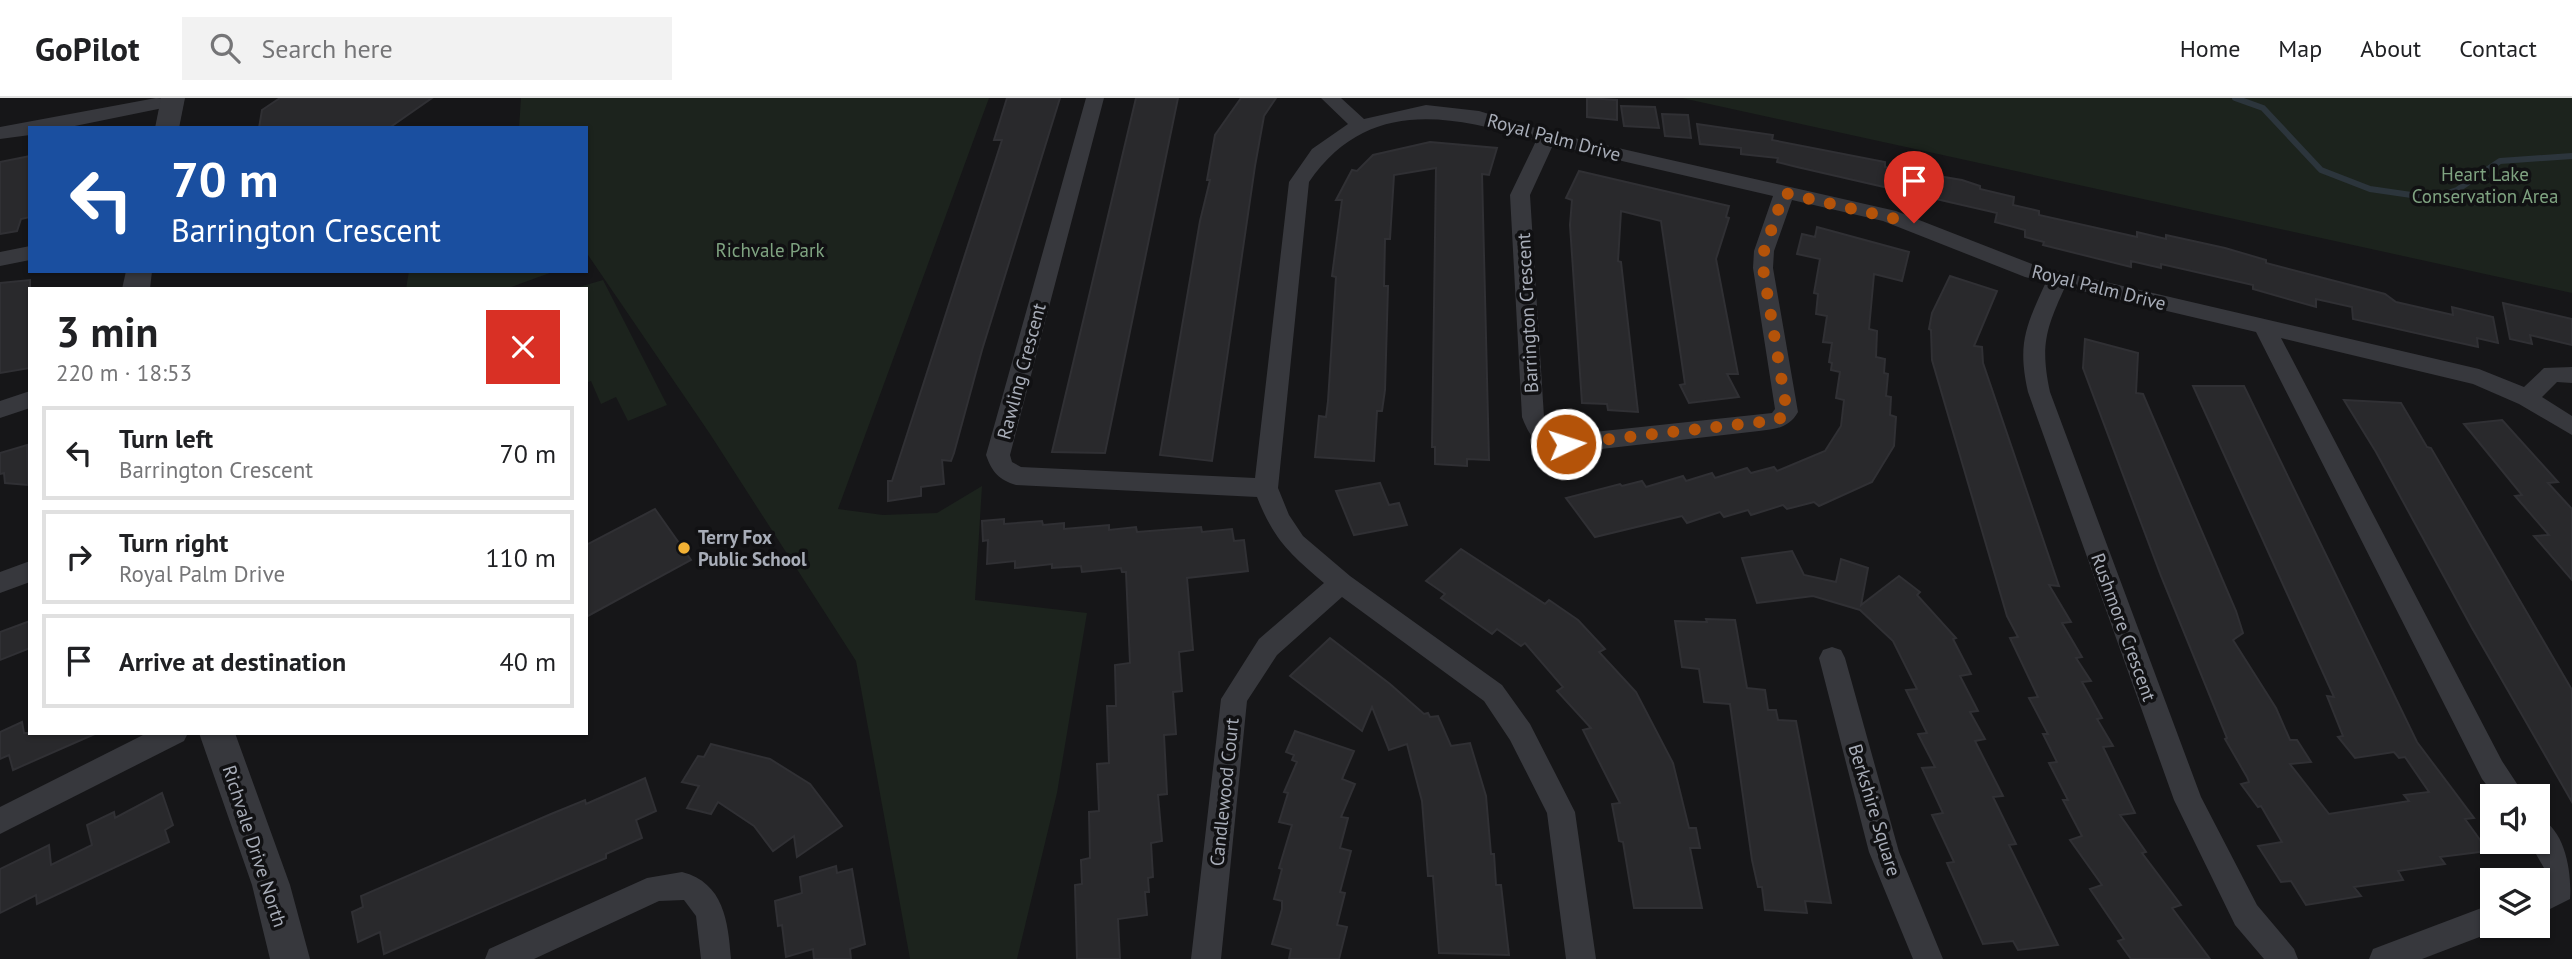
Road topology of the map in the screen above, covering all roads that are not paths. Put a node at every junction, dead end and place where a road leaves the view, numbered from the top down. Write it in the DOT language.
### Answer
graph roads {
  1 [pos="1095,98"];
  2 [pos="1330,98"];
  3 [pos="173,99"];
  4 [pos="1360,125"];
  5 [pos="45,126"];
  6 [pos="167,126"];
  7 [pos="28,129"];
  8 [pos="0,133"];
  9 [pos="1547,138"];
  10 [pos="1784,193"];
  11 [pos="28,253"];
  12 [pos="0,259"];
  13 [pos="2059,278"];
  14 [pos="2266,328"];
  15 [pos="2572,375"];
  16 [pos="2527,398"];
  17 [pos="28,400"];
  18 [pos="0,410"];
  19 [pos="2572,427"];
  20 [pos="1266,488"];
  21 [pos="28,572"];
  22 [pos="0,583"];
  23 [pos="1340,583"];
  24 [pos="1832,658"];
  25 [pos="170,735"];
  26 [pos="218,735"];
  27 [pos="2502,784"];
  28 [pos="0,821"];
  29 [pos="2550,851"];
  30 [pos="2550,894"];
  31 [pos="2480,923"];
  32 [pos="290,959"];
  33 [pos="500,959"];
  34 [pos="716,959"];
  35 [pos="1206,959"];
  36 [pos="1581,959"];
  37 [pos="1928,959"];
  38 [pos="2283,959"];
  39 [pos="2385,959"];
  1 -- 20 [label="street, Rawling Crescent"];
  2 -- 4 [label="street"];
  3 -- 5 [label="street"];
  3 -- 6 [label="street"];
  4 -- 9 [label="street, Royal Palm Drive"];
  4 -- 20 [label="street, Royal Palm Drive"];
  7 -- 8 [label="street"];
  9 -- 10 [label="street, Royal Palm Drive"];
  9 -- 10 [label="street, Barrington Crescent"];
  10 -- 13 [label="street, Royal Palm Drive"];
  11 -- 12 [label="street"];
  13 -- 14 [label="street, Royal Palm Drive"];
  13 -- 38 [label="street, Rushmore Crescent"];
  14 -- 16 [label="street, Royal Palm Drive"];
  14 -- 27 [label="street"];
  15 -- 16 [label="street"];
  16 -- 19 [label="street, Royal Palm Drive"];
  17 -- 18 [label="street"];
  20 -- 23 [label="street, Royal Palm Drive"];
  21 -- 22 [label="street"];
  23 -- 35 [label="street, Candlewood Court"];
  23 -- 36 [label="street, Royal Palm Drive"];
  24 -- 37 [label="street, Berkshire Square"];
  25 -- 28 [label="street"];
  26 -- 32 [label="street, Richvale Drive North"];
  29 -- 30 [label="street"];
  31 -- 39 [label="street"];
  33 -- 34 [label="street"];
}
